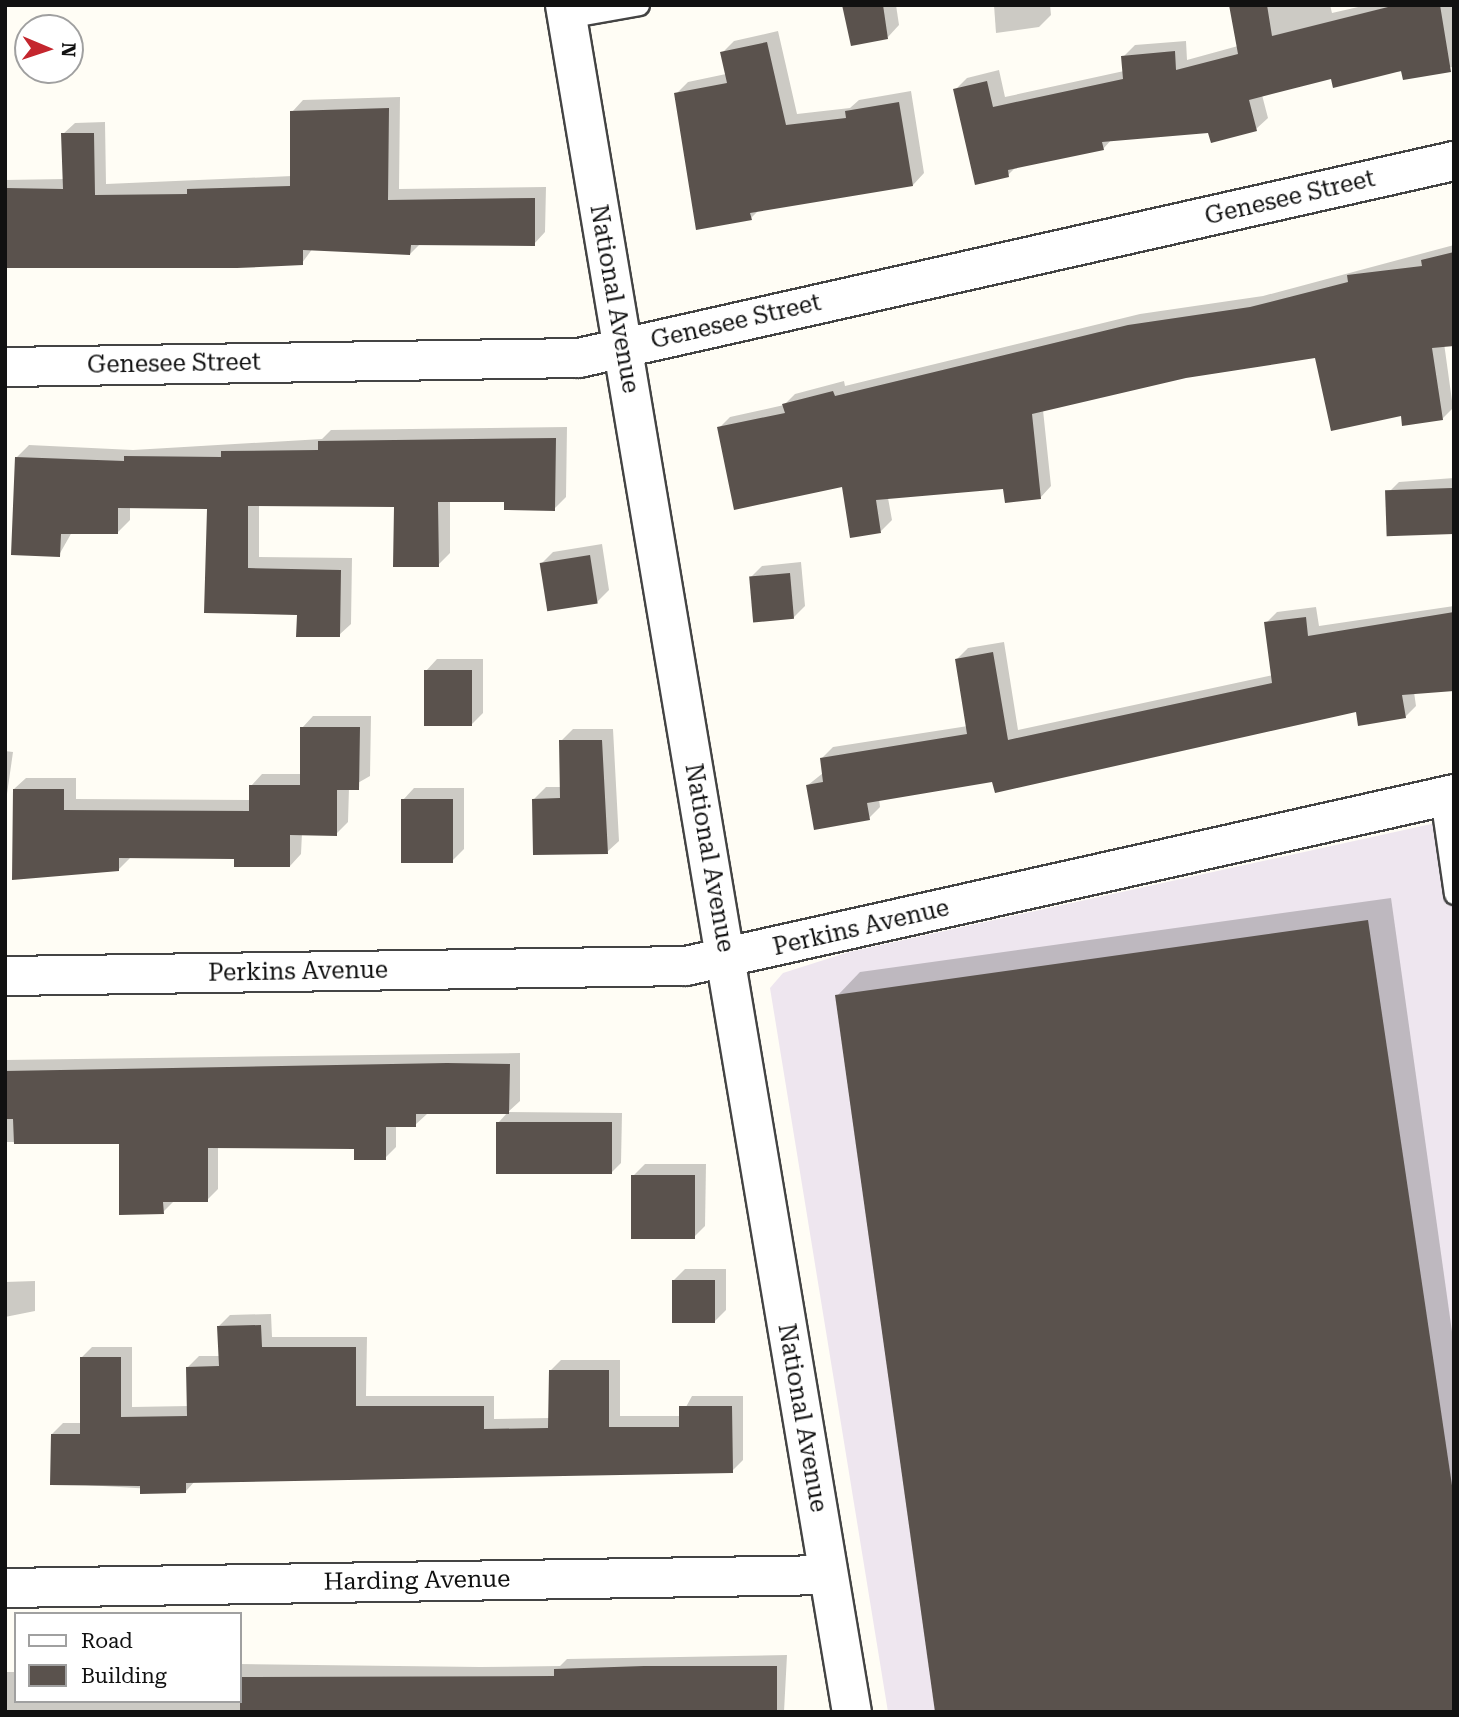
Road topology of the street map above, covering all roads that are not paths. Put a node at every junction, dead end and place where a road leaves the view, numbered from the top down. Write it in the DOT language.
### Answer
graph roads {
  1 [pos="639,5"];
  2 [pos="566,12"];
  3 [pos="1454,160"];
  4 [pos="623,349"];
  5 [pos="5,367"];
  6 [pos="1447,796"];
  7 [pos="1454,894"];
  8 [pos="727,961"];
  9 [pos="5,976"];
  10 [pos="828,1574"];
  11 [pos="5,1588"];
  12 [pos="852,1712"];
  1 -- 2 [label="lane"];
  2 -- 4 [label="street, National Avenue"];
  3 -- 4 [label="street, Genesee Street"];
  4 -- 5 [label="street, Genesee Street"];
  4 -- 8 [label="street, National Avenue"];
  6 -- 7 [label="lane"];
  6 -- 8 [label="street, Perkins Avenue"];
  8 -- 9 [label="street, Perkins Avenue"];
  8 -- 10 [label="street, National Avenue"];
  10 -- 11 [label="street, Harding Avenue"];
  10 -- 12 [label="street, National Avenue"];
}
